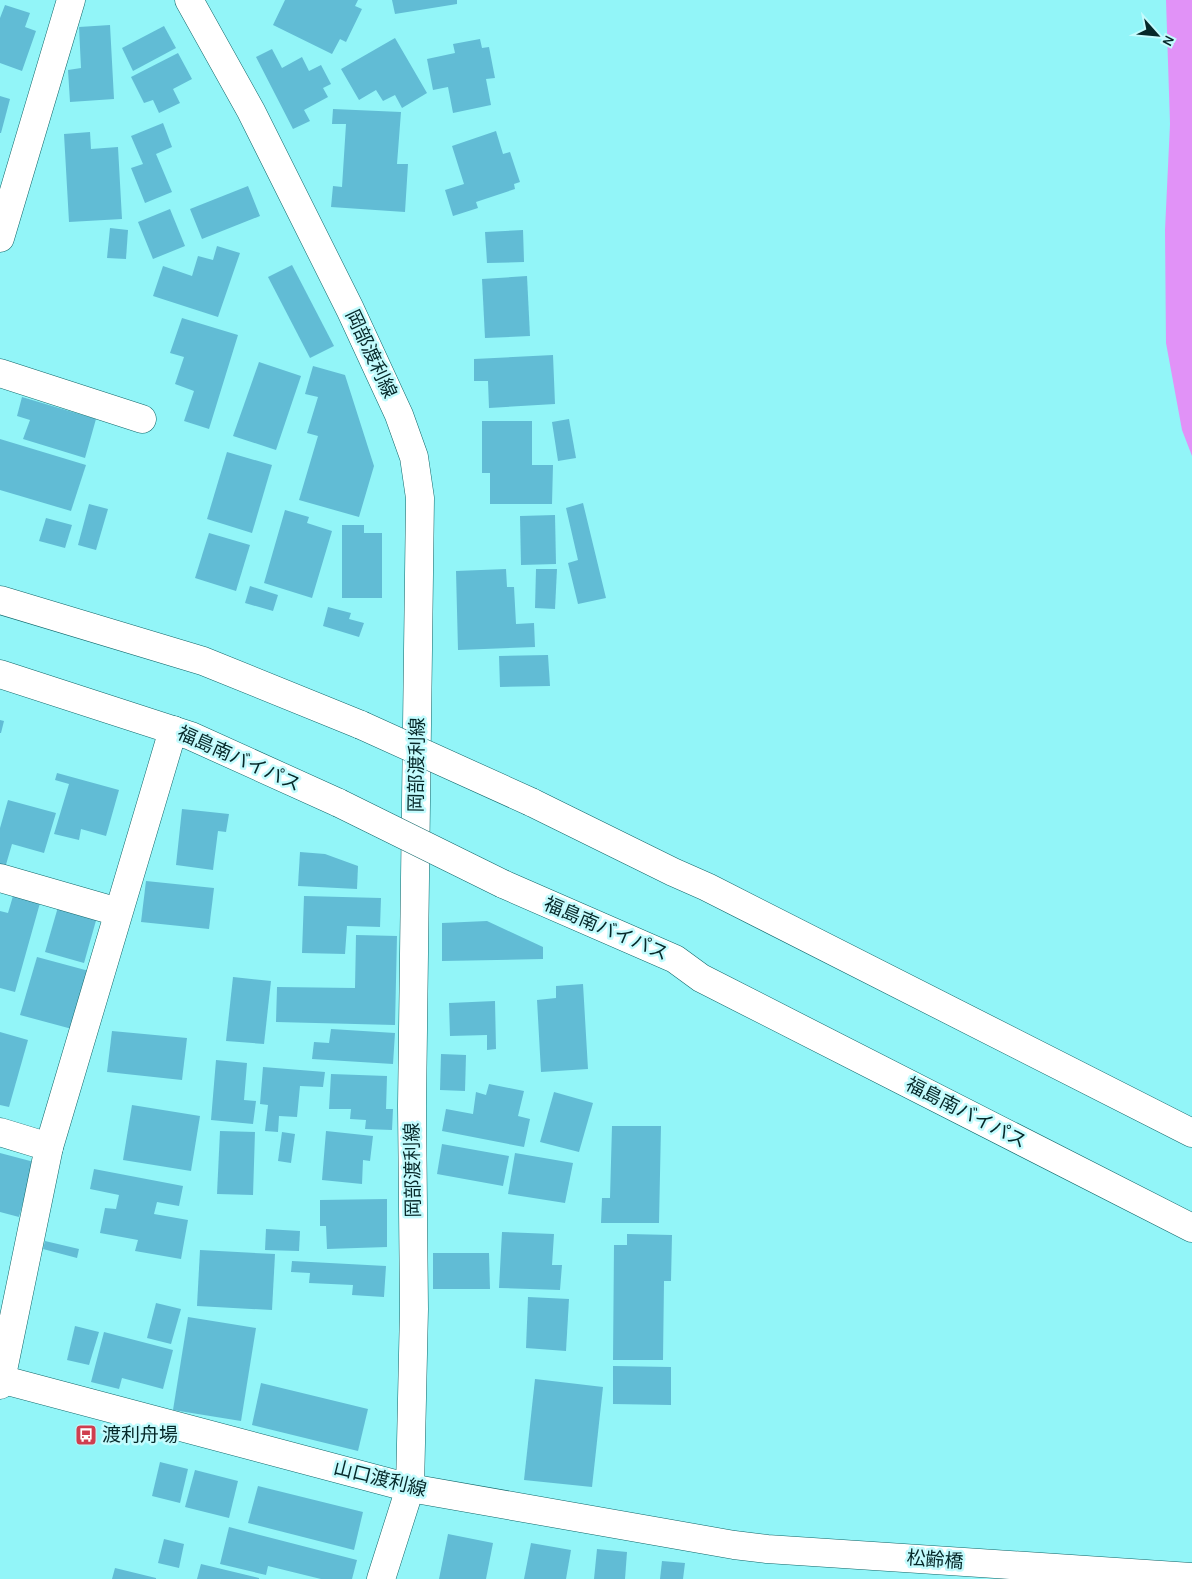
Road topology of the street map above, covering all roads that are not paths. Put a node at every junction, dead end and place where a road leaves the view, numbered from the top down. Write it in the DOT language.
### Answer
graph roads {
  1 [pos="71,0"];
  2 [pos="189,0"];
  3 [pos="0,238"];
  4 [pos="0,374"];
  5 [pos="142,419"];
  6 [pos="0,600"];
  7 [pos="0,674"];
  8 [pos="172,730"];
  9 [pos="416,842"];
  10 [pos="0,878"];
  11 [pos="118,912"];
  12 [pos="0,1132"];
  13 [pos="1192,1133"];
  14 [pos="49,1147"];
  15 [pos="1192,1228"];
  16 [pos="0,1381"];
  17 [pos="410,1488"];
  18 [pos="767,1550"];
  19 [pos="1192,1577"];
  20 [pos="381,1579"];
  1 -- 3 [label="main road"];
  2 -- 9 [label="main road, 岡部渡利線"];
  4 -- 5 [label="main road"];
  6 -- 13 [label="main road, bridge"];
  7 -- 8 [label="main road, 福島南バイパス"];
  8 -- 9 [label="main road, 福島南バイパス, bridge"];
  8 -- 11 [label="main road"];
  9 -- 15 [label="main road, 福島南バイパス, bridge"];
  9 -- 17 [label="main road, 岡部渡利線"];
  10 -- 11 [label="main road"];
  11 -- 14 [label="main road"];
  12 -- 14 [label="main road"];
  14 -- 16 [label="main road"];
  16 -- 17 [label="main road, 山口渡利線"];
  17 -- 18 [label="main road, 山口渡利線"];
  17 -- 20 [label="main road, 岡部渡利線"];
  18 -- 19 [label="main road, 松齢橋"];
}
